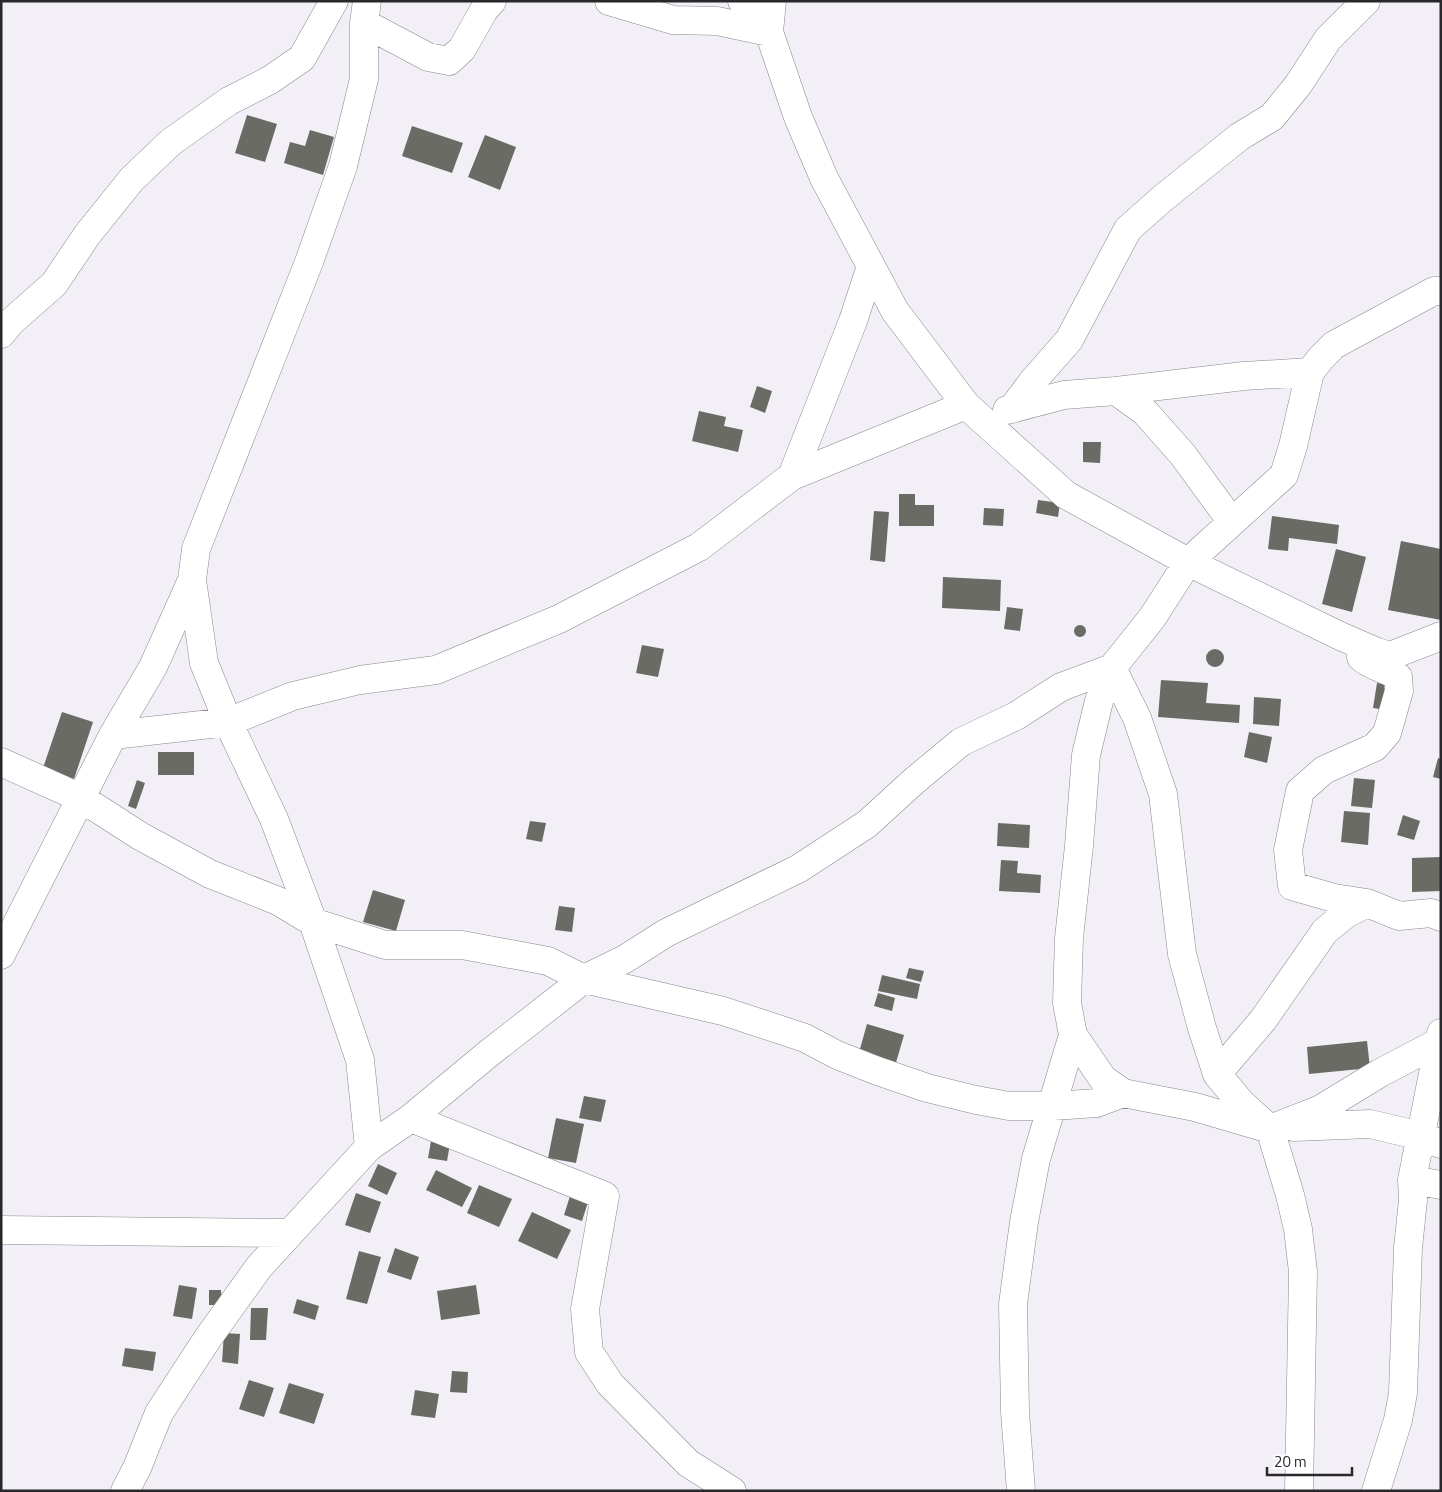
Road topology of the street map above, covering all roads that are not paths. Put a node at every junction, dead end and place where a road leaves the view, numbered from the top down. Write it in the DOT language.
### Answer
graph roads {
  1 [pos="334,1"];
  2 [pos="492,1"];
  3 [pos="609,1"];
  4 [pos="742,1"];
  5 [pos="772,1"];
  6 [pos="1366,1"];
  7 [pos="366,12"];
  8 [pos="769,32"];
  9 [pos="871,266"];
  10 [pos="1441,291"];
  11 [pos="1,334"];
  12 [pos="1310,372"];
  13 [pos="1116,391"];
  14 [pos="1012,409"];
  15 [pos="972,410"];
  16 [pos="792,476"];
  17 [pos="1232,522"];
  18 [pos="1188,562"];
  19 [pos="192,580"];
  20 [pos="1338,635"];
  21 [pos="1441,636"];
  22 [pos="1112,668"];
  23 [pos="228,722"];
  24 [pos="113,735"];
  25 [pos="1,762"];
  26 [pos="81,798"];
  27 [pos="1367,903"];
  28 [pos="1441,917"];
  29 [pos="313,922"];
  30 [pos="1,955"];
  31 [pos="584,979"];
  32 [pos="1074,1036"];
  33 [pos="1440,1039"];
  34 [pos="1217,1074"];
  35 [pos="1123,1093"];
  36 [pos="1053,1106"];
  37 [pos="411,1118"];
  38 [pos="1270,1129"];
  39 [pos="1431,1140"];
  40 [pos="368,1147"];
  41 [pos="1412,1180"];
  42 [pos="1441,1185"];
  43 [pos="1,1230"];
  44 [pos="290,1233"];
  45 [pos="125,1491"];
  46 [pos="732,1491"];
  47 [pos="1021,1491"];
  48 [pos="1299,1491"];
  49 [pos="1376,1491"];
  1 -- 11 [label="street"];
  2 -- 7 [label="street"];
  3 -- 8 [label="street"];
  4 -- 8 [label="street"];
  5 -- 8 [label="street"];
  6 -- 14 [label="street"];
  7 -- 19 [label="street"];
  8 -- 9 [label="street"];
  9 -- 15 [label="street"];
  9 -- 16 [label="street"];
  10 -- 12 [label="street"];
  12 -- 13 [label="street"];
  12 -- 17 [label="street"];
  13 -- 14 [label="street"];
  13 -- 17 [label="street"];
  14 -- 15 [label="street"];
  15 -- 16 [label="street"];
  15 -- 18 [label="street"];
  16 -- 23 [label="street"];
  17 -- 18 [label="street"];
  18 -- 20 [label="street"];
  18 -- 22 [label="street"];
  19 -- 23 [label="street"];
  19 -- 24 [label="street"];
  20 -- 21 [label="street"];
  20 -- 27 [label="street"];
  22 -- 31 [label="street"];
  22 -- 32 [label="street"];
  22 -- 34 [label="street"];
  23 -- 24 [label="street"];
  23 -- 29 [label="street"];
  24 -- 26 [label="street"];
  25 -- 26 [label="street"];
  26 -- 29 [label="street"];
  26 -- 30 [label="street"];
  27 -- 28 [label="street"];
  27 -- 34 [label="street"];
  29 -- 31 [label="street"];
  29 -- 40 [label="street"];
  31 -- 36 [label="street"];
  31 -- 37 [label="street"];
  32 -- 35 [label="street"];
  32 -- 36 [label="street"];
  33 -- 38 [label="street"];
  33 -- 39 [label="street"];
  34 -- 38 [label="street"];
  35 -- 36 [label="street"];
  35 -- 38 [label="street"];
  36 -- 47 [label="street"];
  37 -- 40 [label="street"];
  37 -- 46 [label="street"];
  38 -- 39 [label="street"];
  38 -- 48 [label="street"];
  39 -- 41 [label="street"];
  40 -- 44 [label="street"];
  41 -- 42 [label="street"];
  41 -- 49 [label="street"];
  43 -- 44 [label="street"];
  44 -- 45 [label="street"];
}
